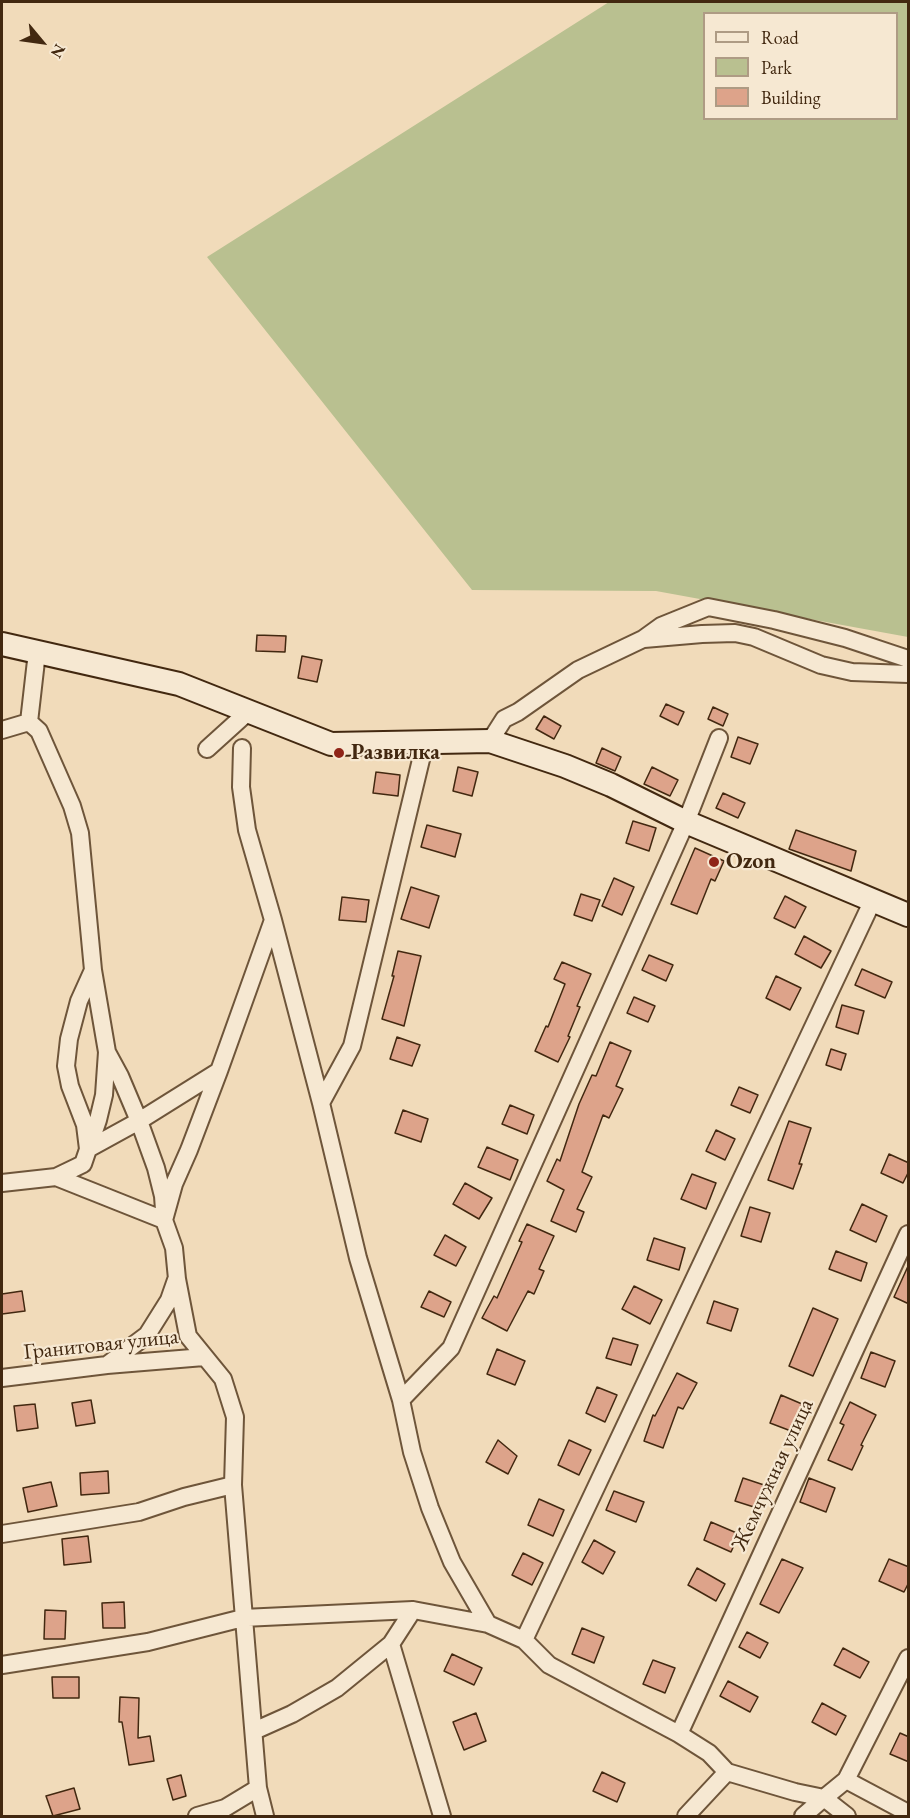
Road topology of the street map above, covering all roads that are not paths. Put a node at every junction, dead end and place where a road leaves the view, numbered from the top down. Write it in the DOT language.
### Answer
graph roads {
  1 [pos="809,630"];
  2 [pos="754,637"];
  3 [pos="643,639"];
  4 [pos="2,644"];
  5 [pos="37,652"];
  6 [pos="909,659"];
  7 [pos="909,674"];
  8 [pos="249,711"];
  9 [pos="29,722"];
  10 [pos="2,730"];
  11 [pos="719,738"];
  12 [pos="490,741"];
  13 [pos="424,743"];
  14 [pos="242,748"];
  15 [pos="207,749"];
  16 [pos="686,822"];
  17 [pos="873,900"];
  18 [pos="909,915"];
  19 [pos="273,920"];
  20 [pos="93,970"];
  21 [pos="107,1052"];
  22 [pos="219,1071"];
  23 [pos="321,1103"];
  24 [pos="139,1121"];
  25 [pos="88,1149"];
  26 [pos="56,1177"];
  27 [pos="2,1183"];
  28 [pos="165,1220"];
  29 [pos="909,1234"];
  30 [pos="177,1279"];
  31 [pos="204,1358"];
  32 [pos="107,1365"];
  33 [pos="2,1378"];
  34 [pos="401,1400"];
  35 [pos="233,1485"];
  36 [pos="2,1534"];
  37 [pos="412,1610"];
  38 [pos="243,1618"];
  39 [pos="488,1624"];
  40 [pos="524,1640"];
  41 [pos="391,1644"];
  42 [pos="909,1658"];
  43 [pos="2,1665"];
  44 [pos="254,1731"];
  45 [pos="679,1734"];
  46 [pos="727,1772"];
  47 [pos="846,1780"];
  48 [pos="258,1788"];
  49 [pos="824,1798"];
  50 [pos="909,1813"];
  51 [pos="197,1816"];
  52 [pos="265,1816"];
  53 [pos="442,1816"];
  54 [pos="687,1816"];
  55 [pos="803,1816"];
  56 [pos="847,1816"];
  1 -- 2 [label="street"];
  1 -- 3 [label="street"];
  1 -- 6 [label="street"];
  2 -- 3 [label="street"];
  2 -- 7 [label="street"];
  3 -- 12 [label="street"];
  4 -- 5 [label="street"];
  5 -- 8 [label="street"];
  5 -- 9 [label="street"];
  8 -- 13 [label="street"];
  8 -- 15 [label="street"];
  9 -- 10 [label="street"];
  9 -- 20 [label="street"];
  11 -- 16 [label="street"];
  12 -- 13 [label="street"];
  12 -- 16 [label="street"];
  13 -- 23 [label="street"];
  14 -- 19 [label="street"];
  16 -- 17 [label="street"];
  16 -- 34 [label="street"];
  17 -- 18 [label="street"];
  17 -- 40 [label="street"];
  19 -- 22 [label="street"];
  19 -- 23 [label="street"];
  20 -- 21 [label="street"];
  20 -- 25 [label="street"];
  21 -- 24 [label="street"];
  21 -- 25 [label="street"];
  22 -- 24 [label="street"];
  22 -- 28 [label="street"];
  23 -- 34 [label="street"];
  24 -- 25 [label="street"];
  24 -- 28 [label="street"];
  25 -- 26 [label="street"];
  26 -- 27 [label="street"];
  26 -- 28 [label="street"];
  28 -- 30 [label="street"];
  29 -- 45 [label="street, Жемчужная улица"];
  30 -- 31 [label="street"];
  30 -- 32 [label="street"];
  31 -- 32 [label="street, Гранитовая улица"];
  31 -- 35 [label="street"];
  32 -- 33 [label="street, Гранитовая улица"];
  34 -- 39 [label="street"];
  35 -- 36 [label="street"];
  35 -- 38 [label="street"];
  37 -- 38 [label="street"];
  37 -- 39 [label="street"];
  37 -- 41 [label="street"];
  38 -- 43 [label="street"];
  38 -- 44 [label="street"];
  39 -- 40 [label="street"];
  40 -- 45 [label="street"];
  41 -- 44 [label="street"];
  41 -- 53 [label="street"];
  42 -- 47 [label="street"];
  44 -- 48 [label="street"];
  45 -- 46 [label="street"];
  46 -- 49 [label="street"];
  46 -- 54 [label="street"];
  47 -- 49 [label="street"];
  47 -- 50 [label="street"];
  48 -- 51 [label="street"];
  48 -- 52 [label="street"];
  49 -- 55 [label="street"];
  49 -- 56 [label="street"];
}
